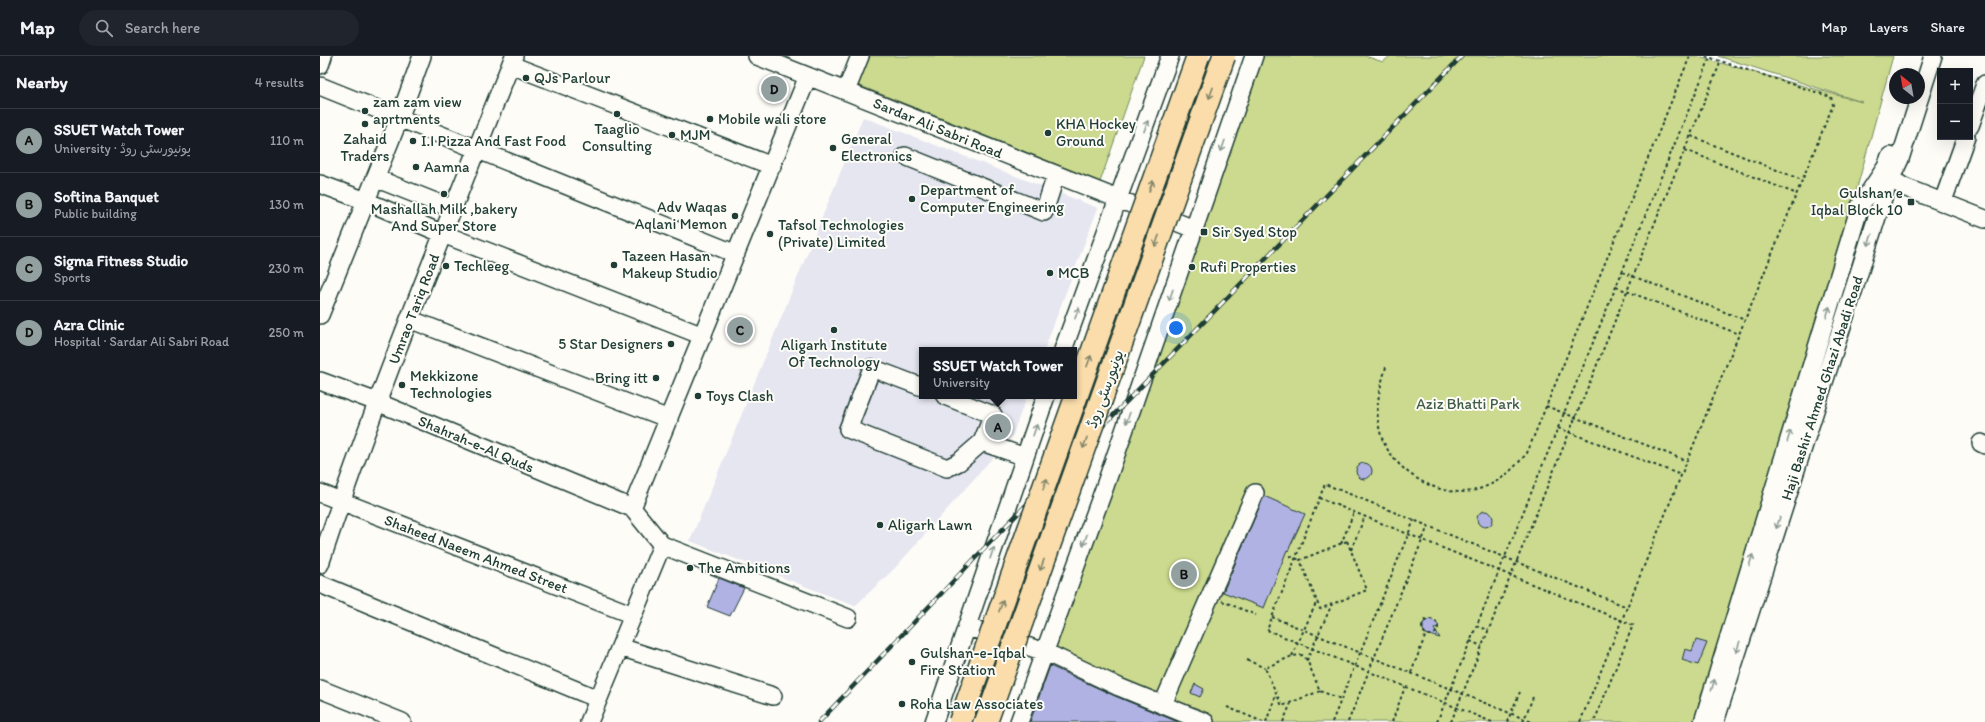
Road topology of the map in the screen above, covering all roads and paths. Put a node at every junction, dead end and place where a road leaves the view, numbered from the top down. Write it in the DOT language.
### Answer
graph roads {
  1 [pos="324,56"];
  2 [pos="422,56"];
  3 [pos="757,56"];
  4 [pos="860,56"];
  5 [pos="1170,56"];
  6 [pos="1198,56"];
  7 [pos="1224,56"];
  8 [pos="1254,56"];
  9 [pos="1690,56"];
  10 [pos="1706,56"];
  11 [pos="1921,56"];
  12 [pos="1933,56"];
  13 [pos="1710,58"];
  14 [pos="512,60"];
  15 [pos="1721,62"];
  16 [pos="320,65"];
  17 [pos="1918,68"];
  18 [pos="808,76"];
  19 [pos="1985,84"];
  20 [pos="320,86"];
  21 [pos="846,91"];
  22 [pos="1906,104"];
  23 [pos="1973,118"];
  24 [pos="399,119"];
  25 [pos="1691,136"];
  26 [pos="1965,140"];
  27 [pos="477,149"];
  28 [pos="1685,150"];
  29 [pos="906,156"];
  30 [pos="772,166"];
  31 [pos="1056,175"];
  32 [pos="1886,177"];
  33 [pos="376,178"];
  34 [pos="1802,180"];
  35 [pos="320,184"];
  36 [pos="1796,194"];
  37 [pos="1118,200"];
  38 [pos="366,201"];
  39 [pos="1943,201"];
  40 [pos="454,209"];
  41 [pos="1984,216"];
  42 [pos="1194,229"];
  43 [pos="443,234"];
  44 [pos="736,254"];
  45 [pos="1622,272"];
  46 [pos="1633,276"];
  47 [pos="1616,287"];
  48 [pos="1627,291"];
  49 [pos="320,315"];
  50 [pos="409,319"];
  51 [pos="1745,320"];
  52 [pos="1739,334"];
  53 [pos="702,336"];
  54 [pos="1064,347"];
  55 [pos="1386,367"];
  56 [pos="320,381"];
  57 [pos="919,386"];
  58 [pos="1077,395"];
  59 [pos="953,399"];
  60 [pos="1045,399"];
  61 [pos="1075,399"];
  62 [pos="377,402"];
  63 [pos="1546,406"];
  64 [pos="1564,413"];
  65 [pos="1576,417"];
  66 [pos="668,419"];
  67 [pos="1558,428"];
  68 [pos="1570,432"];
  69 [pos="982,442"];
  70 [pos="1025,457"];
  71 [pos="1687,461"];
  72 [pos="1681,475"];
  73 [pos="320,493"];
  74 [pos="1255,493"];
  75 [pos="1320,498"];
  76 [pos="341,501"];
  77 [pos="632,508"];
  78 [pos="1354,512"];
  79 [pos="1365,516"];
  80 [pos="1414,520"];
  81 [pos="1428,526"];
  82 [pos="1408,534"];
  83 [pos="1422,540"];
  84 [pos="1341,544"];
  85 [pos="662,545"];
  86 [pos="1351,550"];
  87 [pos="1290,556"];
  88 [pos="1505,557"];
  89 [pos="1295,558"];
  90 [pos="1300,560"];
  91 [pos="1516,562"];
  92 [pos="320,564"];
  93 [pos="1499,571"];
  94 [pos="1511,575"];
  95 [pos="320,584"];
  96 [pos="1210,596"];
  97 [pos="1317,602"];
  98 [pos="1332,604"];
  99 [pos="1627,607"];
  100 [pos="633,615"];
  101 [pos="1256,615"];
  102 [pos="1272,617"];
  103 [pos="848,618"];
  104 [pos="1622,620"];
  105 [pos="1476,626"];
  106 [pos="968,627"];
  107 [pos="1304,630"];
  108 [pos="1488,630"];
  109 [pos="1426,634"];
  110 [pos="1318,636"];
  111 [pos="1470,641"];
  112 [pos="1298,643"];
  113 [pos="1482,646"];
  114 [pos="620,647"];
  115 [pos="1312,649"];
  116 [pos="1045,652"];
  117 [pos="1360,653"];
  118 [pos="1292,656"];
  119 [pos="1374,658"];
  120 [pos="1247,660"];
  121 [pos="1308,660"];
  122 [pos="1354,666"];
  123 [pos="1265,668"];
  124 [pos="1369,672"];
  125 [pos="1410,673"];
  126 [pos="1405,687"];
  127 [pos="320,689"];
  128 [pos="1450,689"];
  129 [pos="1320,691"];
  130 [pos="1520,692"];
  131 [pos="1462,694"];
  132 [pos="1276,695"];
  133 [pos="773,696"];
  134 [pos="1533,697"];
  135 [pos="598,699"];
  136 [pos="1341,699"];
  137 [pos="1291,703"];
  138 [pos="1445,703"];
  139 [pos="1163,704"];
  140 [pos="1227,707"];
  141 [pos="1457,708"];
  142 [pos="1524,720"];
  143 [pos="402,722"];
  144 [pos="589,722"];
  145 [pos="934,722"];
  146 [pos="960,722"];
  147 [pos="986,722"];
  148 [pos="1019,722"];
  149 [pos="1206,722"];
  150 [pos="1264,722"];
  151 [pos="1283,722"];
  152 [pos="1332,722"];
  153 [pos="1348,722"];
  154 [pos="1392,722"];
  155 [pos="1437,722"];
  156 [pos="1451,722"];
  157 [pos="1492,722"];
  158 [pos="1507,722"];
  159 [pos="1532,722"];
  160 [pos="1580,722"];
  161 [pos="1594,722"];
  162 [pos="1703,722"];
  163 [pos="1715,722"];
  1 -- 16 [label="street"];
  2 -- 24 [label="street"];
  3 -- 18 [label="street, Sardar Ali Sabri Road"];
  4 -- 21 [label="street"];
  37 -- 5 [label="street, one-way"];
  58 -- 6 [label="main road, یونیورسٹی روڈ, one-way, bridge"];
  7 -- 147 [label="main road, یونیورسٹی روڈ, one-way, bridge"];
  8 -- 42 [label="street, one-way"];
  9 -- 63 [label="path"];
  10 -- 13 [label="path"];
  11 -- 17 [label="street"];
  12 -- 32 [label="street, Haji Bashir Ahmed Ghazi Abadi Road"];
  13 -- 15 [label="path"];
  13 -- 45 [label="path"];
  14 -- 27 [label="street, Umrao Tariq Road"];
  14 -- 30 [label="street"];
  15 -- 25 [label="path"];
  15 -- 34 [label="path"];
  18 -- 21 [label="street, Sardar Ali Sabri Road"];
  18 -- 30 [label="street"];
  19 -- 23 [label="street"];
  20 -- 24 [label="street"];
  21 -- 31 [label="street, Sardar Ali Sabri Road"];
  22 -- 32 [label="street, Haji Bashir Ahmed Ghazi Abadi Road"];
  24 -- 27 [label="street"];
  24 -- 33 [label="street"];
  25 -- 28 [label="path"];
  25 -- 34 [label="path"];
  26 -- 39 [label="street"];
  27 -- 40 [label="street, Umrao Tariq Road"];
  27 -- 44 [label="street"];
  28 -- 36 [label="path"];
  28 -- 46 [label="path"];
  29 -- 31 [label="street"];
  30 -- 44 [label="street"];
  31 -- 37 [label="street, Sardar Ali Sabri Road"];
  32 -- 39 [label="street"];
  162 -- 32 [label="street, Haji Bashir Ahmed Ghazi Abadi Road, one-way"];
  32 -- 163 [label="street, Haji Bashir Ahmed Ghazi Abadi Road, one-way"];
  33 -- 38 [label="street"];
  33 -- 40 [label="street"];
  34 -- 36 [label="path"];
  35 -- 38 [label="street"];
  36 -- 51 [label="path"];
  37 -- 42 [label="street, Sardar Ali Sabri Road"];
  54 -- 37 [label="street, one-way"];
  38 -- 43 [label="street"];
  38 -- 49 [label="street"];
  39 -- 41 [label="street"];
  40 -- 43 [label="street, Umrao Tariq Road"];
  42 -- 116 [label="street, one-way"];
  43 -- 50 [label="street, Umrao Tariq Road"];
  43 -- 53 [label="street"];
  44 -- 53 [label="street"];
  45 -- 46 [label="path"];
  45 -- 47 [label="path"];
  46 -- 48 [label="path"];
  46 -- 51 [label="path"];
  47 -- 48 [label="path"];
  47 -- 64 [label="path"];
  48 -- 52 [label="path"];
  48 -- 65 [label="path"];
  50 -- 62 [label="street, Umrao Tariq Road"];
  50 -- 66 [label="street"];
  51 -- 52 [label="path"];
  52 -- 71 [label="path"];
  53 -- 66 [label="street"];
  55 -- 63 [label="path"];
  56 -- 62 [label="street, Shahrah-e-Al Quds"];
  57 -- 69 [label="street"];
  59 -- 69 [label="street"];
  70 -- 60 [label="street, one-way"];
  146 -- 61 [label="main road, یونیورسٹی روڈ, one-way, bridge"];
  62 -- 76 [label="street, Umrao Tariq Road"];
  62 -- 77 [label="street, Shahrah-e-Al Quds"];
  63 -- 64 [label="path"];
  64 -- 65 [label="path"];
  64 -- 67 [label="path"];
  65 -- 68 [label="path"];
  65 -- 71 [label="path"];
  66 -- 77 [label="street"];
  67 -- 68 [label="path"];
  67 -- 88 [label="path"];
  68 -- 72 [label="path"];
  68 -- 91 [label="path"];
  69 -- 70 [label="street"];
  106 -- 70 [label="street, one-way"];
  71 -- 72 [label="path"];
  72 -- 99 [label="path"];
  73 -- 76 [label="street, Shaheed Naeem Ahmed Street"];
  74 -- 96 [label="street"];
  75 -- 78 [label="path"];
  75 -- 80 [label="path"];
  75 -- 89 [label="path"];
  76 -- 92 [label="street, Umrao Tariq Road"];
  76 -- 100 [label="street, Shaheed Naeem Ahmed Street"];
  77 -- 85 [label="street"];
  78 -- 79 [label="path"];
  78 -- 84 [label="path"];
  79 -- 82 [label="path"];
  79 -- 86 [label="path"];
  80 -- 81 [label="path"];
  80 -- 82 [label="path"];
  81 -- 83 [label="path"];
  81 -- 88 [label="path"];
  82 -- 83 [label="path"];
  82 -- 117 [label="path"];
  83 -- 93 [label="path"];
  83 -- 119 [label="path"];
  84 -- 86 [label="path"];
  84 -- 90 [label="path"];
  85 -- 100 [label="street"];
  85 -- 103 [label="street"];
  86 -- 98 [label="path"];
  87 -- 89 [label="path"];
  88 -- 91 [label="path"];
  88 -- 93 [label="path"];
  89 -- 90 [label="path"];
  89 -- 102 [label="path"];
  90 -- 97 [label="path"];
  91 -- 94 [label="path"];
  91 -- 99 [label="path"];
  93 -- 94 [label="path"];
  93 -- 105 [label="path"];
  94 -- 104 [label="path"];
  94 -- 108 [label="path"];
  95 -- 135 [label="street"];
  96 -- 101 [label="path"];
  96 -- 139 [label="street"];
  97 -- 98 [label="path"];
  97 -- 107 [label="path"];
  98 -- 110 [label="path"];
  99 -- 104 [label="path"];
  100 -- 114 [label="street"];
  102 -- 107 [label="path"];
  102 -- 112 [label="path"];
  104 -- 160 [label="path"];
  104 -- 161 [label="path"];
  105 -- 108 [label="path"];
  105 -- 111 [label="path"];
  106 -- 116 [label="street"];
  106 -- 145 [label="street"];
  107 -- 110 [label="path"];
  107 -- 112 [label="path"];
  108 -- 113 [label="path"];
  109 -- 109 [label="path"];
  109 -- 125 [label="path"];
  110 -- 115 [label="path"];
  110 -- 117 [label="path"];
  111 -- 113 [label="path"];
  111 -- 128 [label="path"];
  112 -- 115 [label="path"];
  112 -- 118 [label="path"];
  113 -- 131 [label="path"];
  114 -- 133 [label="street"];
  114 -- 135 [label="street"];
  115 -- 121 [label="path"];
  115 -- 122 [label="path"];
  116 -- 139 [label="street"];
  116 -- 148 [label="street"];
  117 -- 119 [label="path"];
  117 -- 122 [label="path"];
  118 -- 121 [label="path"];
  118 -- 123 [label="path"];
  119 -- 124 [label="path"];
  119 -- 125 [label="path"];
  120 -- 123 [label="path"];
  121 -- 129 [label="path"];
  122 -- 124 [label="path"];
  122 -- 136 [label="path"];
  123 -- 132 [label="path"];
  124 -- 126 [label="path"];
  124 -- 153 [label="path"];
  125 -- 128 [label="path"];
  126 -- 138 [label="path"];
  126 -- 154 [label="path"];
  127 -- 143 [label="street"];
  128 -- 131 [label="path"];
  128 -- 138 [label="path"];
  129 -- 136 [label="path"];
  129 -- 137 [label="path"];
  130 -- 158 [label="path"];
  131 -- 141 [label="path"];
  131 -- 142 [label="path"];
  132 -- 137 [label="path"];
  132 -- 150 [label="path"];
  134 -- 142 [label="path"];
  135 -- 144 [label="street"];
  136 -- 152 [label="path"];
  137 -- 151 [label="path"];
  138 -- 141 [label="path"];
  138 -- 155 [label="path"];
  139 -- 149 [label="street"];
  140 -- 150 [label="path"];
  141 -- 156 [label="path"];
  141 -- 157 [label="path"];
  142 -- 159 [label="path"];
}
